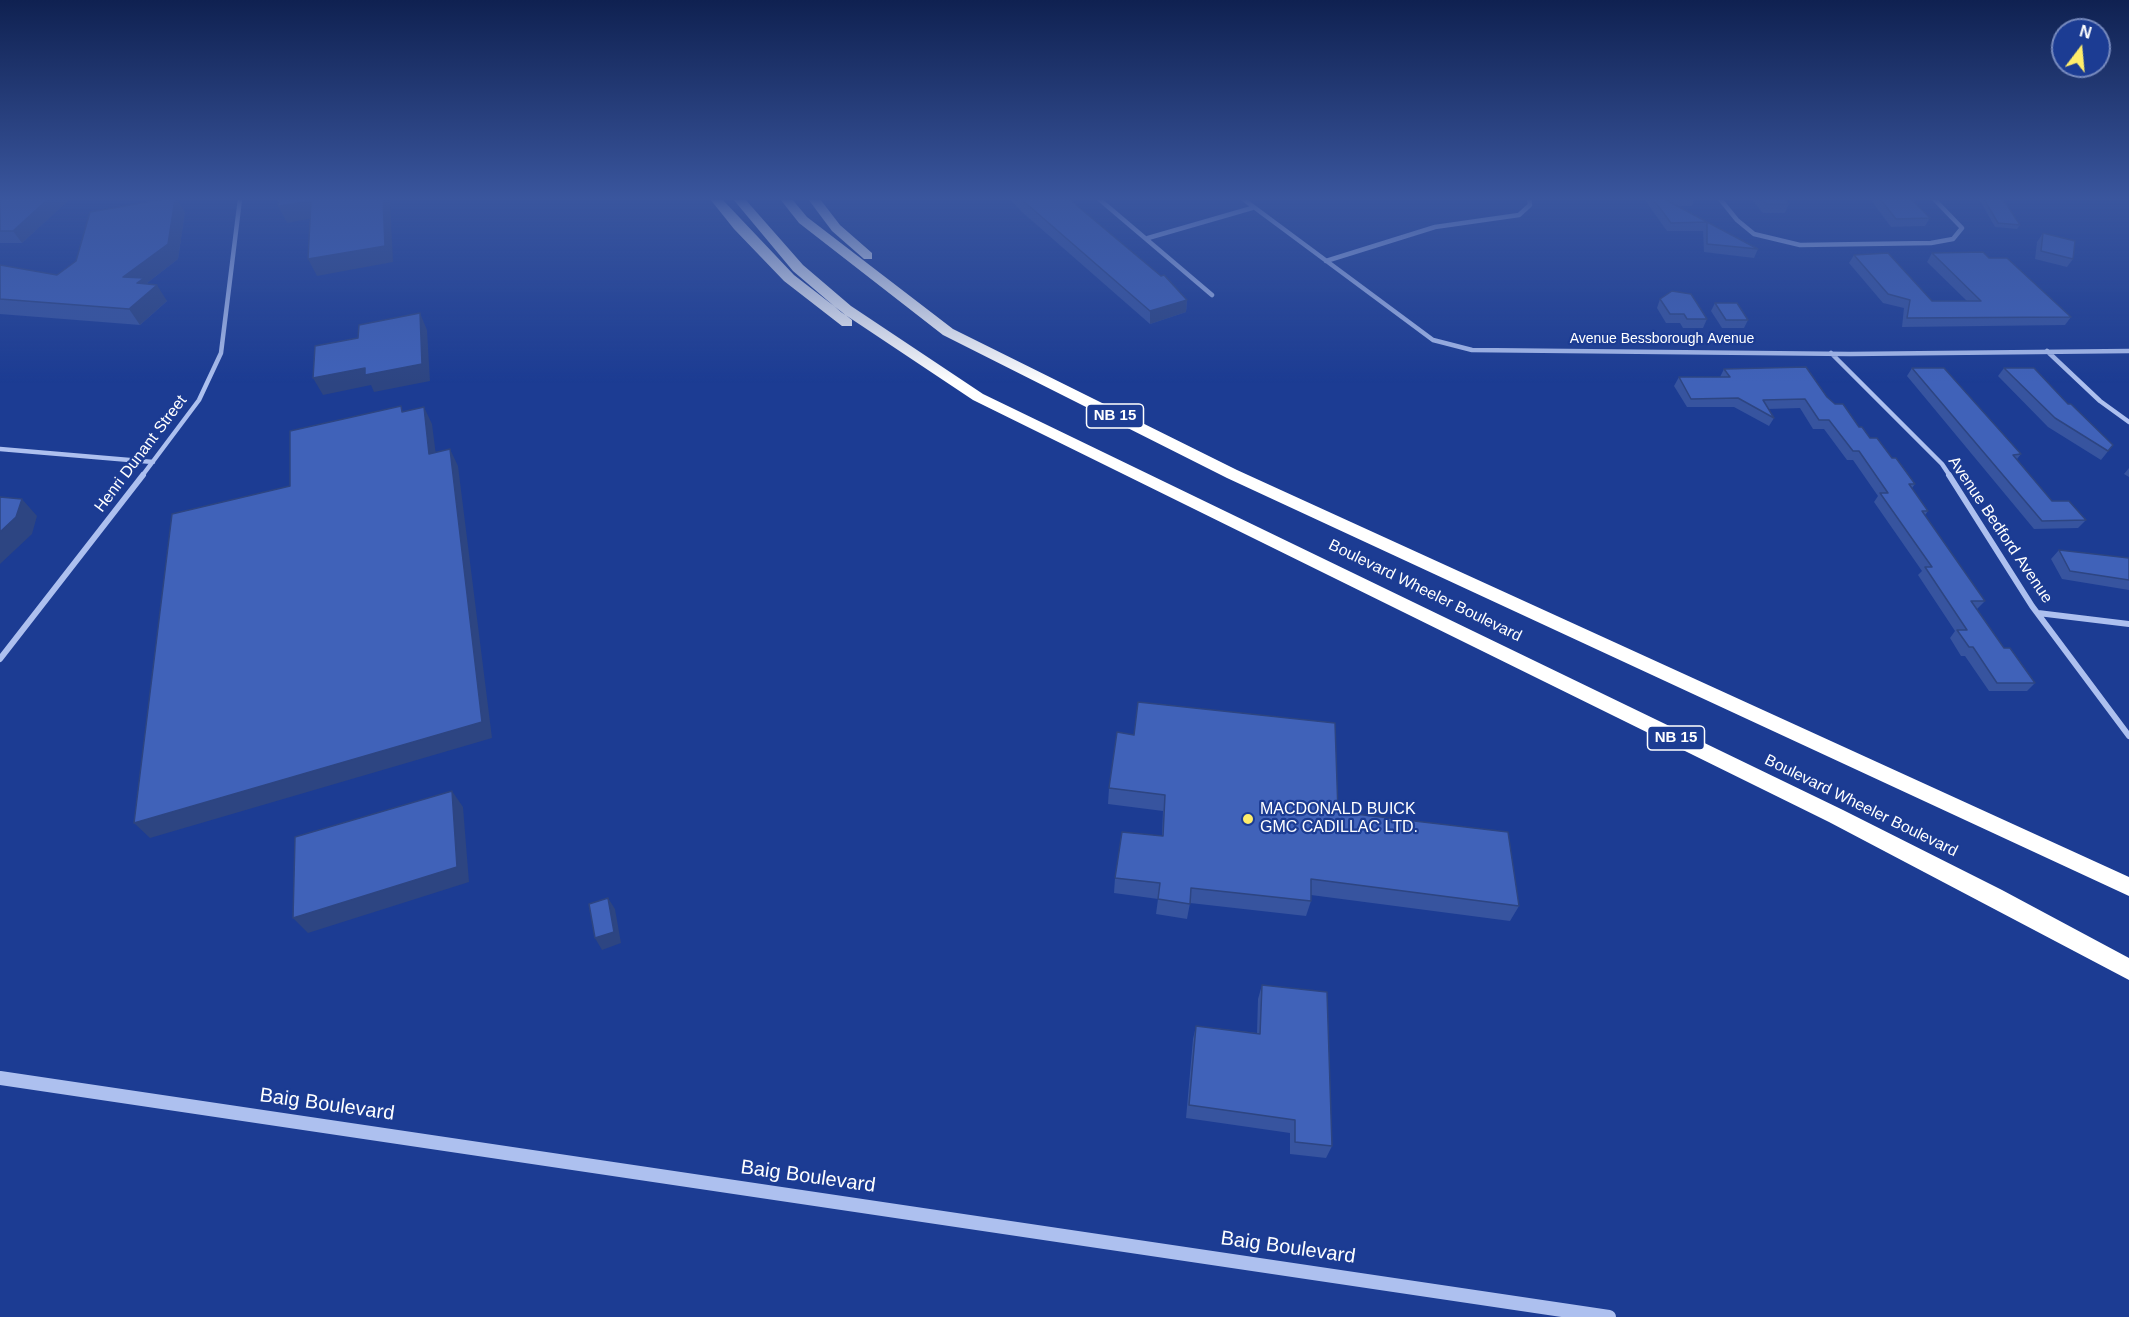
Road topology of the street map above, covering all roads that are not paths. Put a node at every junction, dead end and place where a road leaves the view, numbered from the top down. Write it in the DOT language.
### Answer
graph roads {
  1 [pos="232,260"];
  2 [pos="774,260"];
  3 [pos="792,260"];
  4 [pos="855,260"];
  5 [pos="874,260"];
  6 [pos="1173,260"];
  7 [pos="1326,261"];
  8 [pos="1212,295"];
  9 [pos="2046,350"];
  10 [pos="2129,351"];
  11 [pos="1831,353"];
  12 [pos="999,358"];
  13 [pos="978,398"];
  14 [pos="2129,422"];
  15 [pos="0,449"];
  16 [pos="153,462"];
  17 [pos="2038,613"];
  18 [pos="2129,624"];
  19 [pos="0,659"];
  20 [pos="2129,736"];
  21 [pos="2129,887"];
  22 [pos="2064,935"];
  23 [pos="2129,970"];
  24 [pos="2129,978"];
  25 [pos="0,1078"];
  26 [pos="1609,1317"];
  1 -- 16 [label="street, Henri Dunant Street"];
  2 -- 13 [label="highway"];
  3 -- 13 [label="highway, Boulevard Wheeler Boulevard / NB 15"];
  4 -- 12 [label="highway, Boulevard Wheeler Boulevard / NB 15"];
  5 -- 12 [label="highway"];
  6 -- 8 [label="street"];
  7 -- 11 [label="street, Avenue Bessborough Avenue"];
  9 -- 10 [label="street, Avenue Bessborough Avenue"];
  9 -- 11 [label="street, Avenue Bessborough Avenue"];
  9 -- 14 [label="street"];
  11 -- 17 [label="street, Avenue Bedford Avenue"];
  12 -- 21 [label="highway, Boulevard Wheeler Boulevard / NB 15"];
  13 -- 22 [label="highway, Boulevard Wheeler Boulevard / NB 15"];
  15 -- 16 [label="street"];
  16 -- 19 [label="street, Henri Dunant Street"];
  17 -- 18 [label="street"];
  17 -- 20 [label="street, Avenue Bedford Avenue"];
  22 -- 23 [label="highway, Boulevard Wheeler Boulevard / NB 15"];
  22 -- 24 [label="highway"];
  25 -- 26 [label="street, Baig Boulevard"];
}
